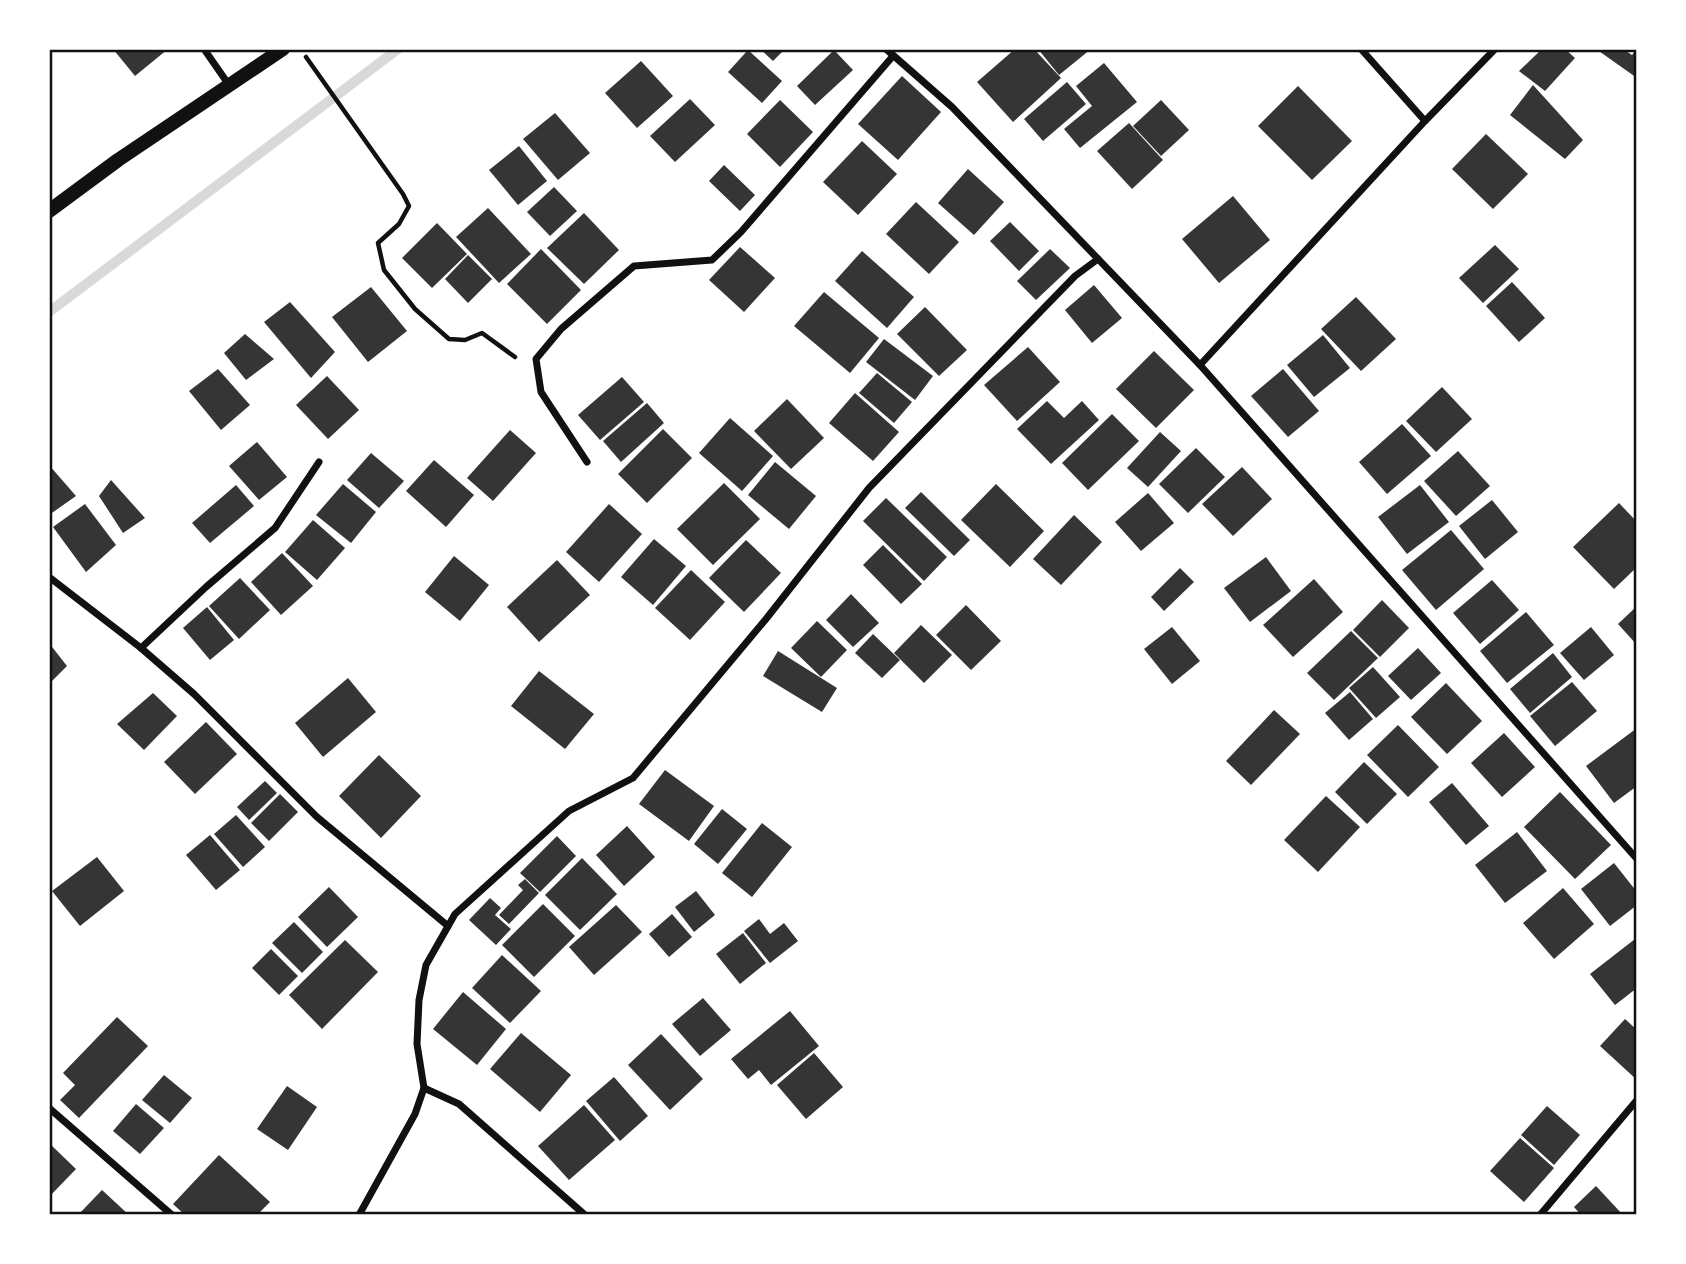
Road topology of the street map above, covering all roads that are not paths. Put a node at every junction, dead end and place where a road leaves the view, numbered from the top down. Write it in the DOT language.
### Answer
graph roads {
  1 [pos="204,49"];
  2 [pos="282,49"];
  3 [pos="886,49"];
  4 [pos="1361,49"];
  5 [pos="1496,49"];
  6 [pos="893,56"];
  7 [pos="229,85"];
  8 [pos="1425,121"];
  9 [pos="49,211"];
  10 [pos="1098,259"];
  11 [pos="1200,365"];
  12 [pos="319,462"];
  13 [pos="587,462"];
  14 [pos="49,577"];
  15 [pos="141,648"];
  16 [pos="1637,859"];
  17 [pos="448,926"];
  18 [pos="424,1088"];
  19 [pos="1637,1100"];
  20 [pos="49,1108"];
  21 [pos="172,1215"];
  22 [pos="359,1215"];
  23 [pos="585,1215"];
  24 [pos="1540,1215"];
  1 -- 7 [label="street"];
  2 -- 7 [label="main road"];
  3 -- 6 [label="street"];
  4 -- 8 [label="street"];
  5 -- 8 [label="street"];
  6 -- 10 [label="street"];
  6 -- 13 [label="street"];
  7 -- 9 [label="main road"];
  8 -- 11 [label="street"];
  10 -- 11 [label="street"];
  10 -- 17 [label="street"];
  11 -- 16 [label="street"];
  12 -- 15 [label="street"];
  14 -- 15 [label="street"];
  15 -- 17 [label="street"];
  17 -- 18 [label="street"];
  18 -- 22 [label="street"];
  18 -- 23 [label="street"];
  19 -- 24 [label="street"];
  20 -- 21 [label="street"];
}
